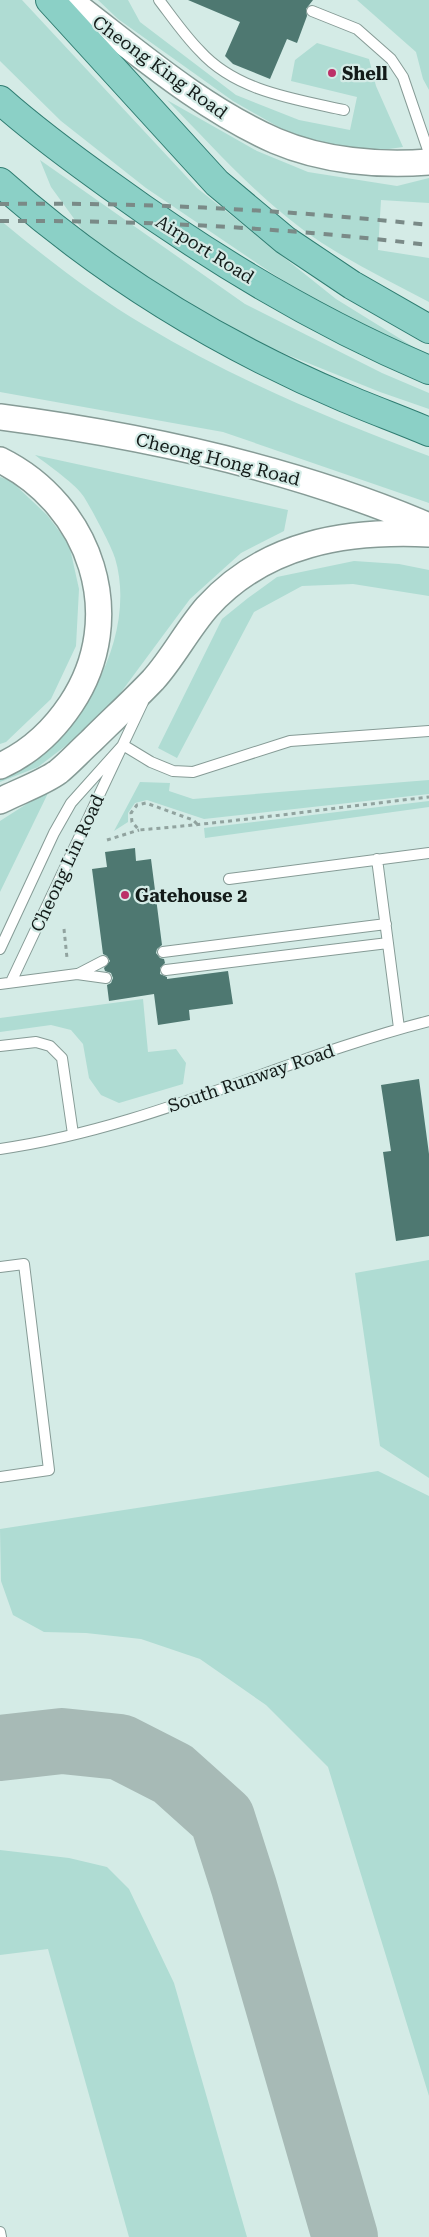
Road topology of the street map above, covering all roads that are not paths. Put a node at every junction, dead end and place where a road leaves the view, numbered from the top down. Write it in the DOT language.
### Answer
graph roads {
  1 [pos="50,0"];
  2 [pos="69,0"];
  3 [pos="159,0"];
  4 [pos="312,11"];
  5 [pos="0,100"];
  6 [pos="344,110"];
  7 [pos="429,153"];
  8 [pos="429,162"];
  9 [pos="0,182"];
  10 [pos="429,329"];
  11 [pos="429,370"];
  12 [pos="0,417"];
  13 [pos="429,432"];
  14 [pos="0,460"];
  15 [pos="429,526"];
  16 [pos="429,534"];
  17 [pos="154,679"];
  18 [pos="429,731"];
  19 [pos="123,744"];
  20 [pos="0,766"];
  21 [pos="0,800"];
  22 [pos="429,852"];
  23 [pos="377,860"];
  24 [pos="229,879"];
  25 [pos="386,924"];
  26 [pos="388,943"];
  27 [pos="0,949"];
  28 [pos="163,952"];
  29 [pos="103,961"];
  30 [pos="166,970"];
  31 [pos="77,974"];
  32 [pos="106,978"];
  33 [pos="11,982"];
  34 [pos="0,984"];
  35 [pos="429,1021"];
  36 [pos="400,1028"];
  37 [pos="0,1046"];
  38 [pos="73,1134"];
  39 [pos="0,1149"];
  40 [pos="0,1268"];
  41 [pos="0,1477"];
  42 [pos="0,2232"];
  43 [pos="1,2237"];
  1 -- 10 [label="main road"];
  2 -- 8 [label="street, Cheong King Road"];
  3 -- 6 [label="lane"];
  4 -- 7 [label="lane"];
  5 -- 11 [label="main road, Airport Road"];
  9 -- 13 [label="main road"];
  12 -- 15 [label="street, Cheong Hong Road"];
  14 -- 20 [label="street"];
  16 -- 17 [label="street"];
  17 -- 19 [label="lane, Cheong Lin Road"];
  17 -- 21 [label="street"];
  18 -- 19 [label="lane"];
  19 -- 27 [label="lane, Cheong Lin Road"];
  19 -- 33 [label="lane, Cheong Lin Road"];
  22 -- 23 [label="lane"];
  23 -- 24 [label="lane"];
  23 -- 25 [label="lane"];
  25 -- 26 [label="lane"];
  25 -- 28 [label="lane"];
  26 -- 30 [label="lane"];
  26 -- 36 [label="lane"];
  29 -- 31 [label="lane"];
  31 -- 32 [label="lane"];
  31 -- 33 [label="lane"];
  33 -- 34 [label="lane"];
  35 -- 36 [label="lane, South Runway Road"];
  36 -- 38 [label="lane, South Runway Road"];
  37 -- 38 [label="lane"];
  38 -- 39 [label="lane, South Runway Road"];
  40 -- 41 [label="lane"];
  42 -- 43 [label="lane"];
}
